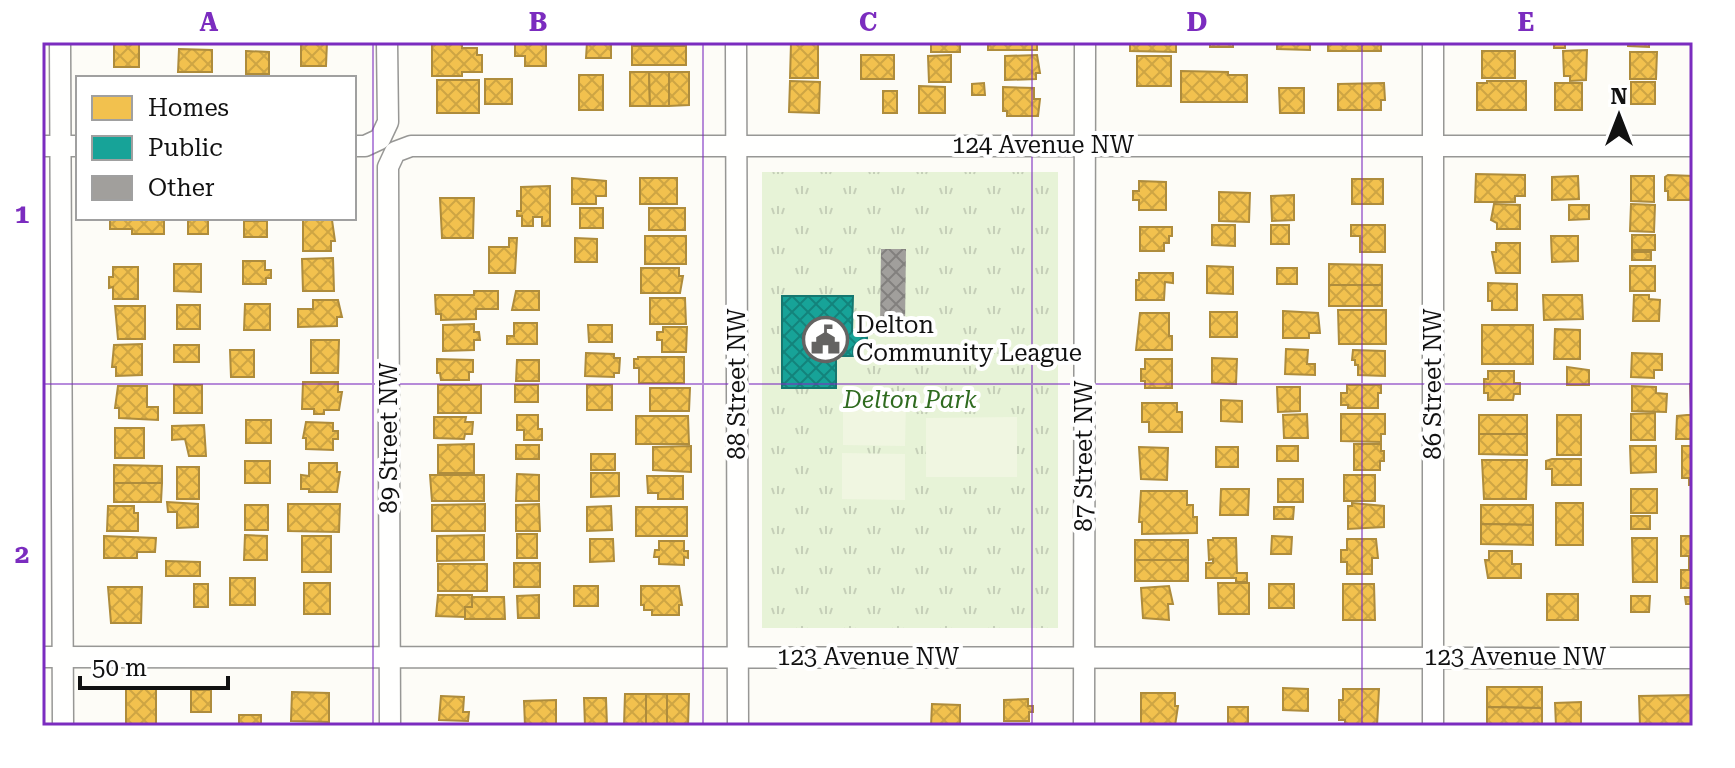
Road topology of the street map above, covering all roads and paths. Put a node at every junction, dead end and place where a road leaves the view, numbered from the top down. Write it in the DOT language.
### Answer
graph roads {
  1 [pos="60,42"];
  2 [pos="387,42"];
  3 [pos="736,42"];
  4 [pos="1085,42"];
  5 [pos="1433,42"];
  6 [pos="736,145"];
  7 [pos="1085,145"];
  8 [pos="60,146"];
  9 [pos="356,146"];
  10 [pos="388,146"];
  11 [pos="1433,146"];
  12 [pos="1693,146"];
  13 [pos="42,657"];
  14 [pos="63,657"];
  15 [pos="390,657"];
  16 [pos="739,657"];
  17 [pos="1084,657"];
  18 [pos="1433,657"];
  19 [pos="1693,658"];
  20 [pos="63,726"];
  21 [pos="390,726"];
  22 [pos="738,726"];
  23 [pos="1084,726"];
  24 [pos="1433,726"];
  1 -- 8 [label="street"];
  2 -- 10 [label="street, 89 Street NW"];
  3 -- 6 [label="street, 88 Street NW"];
  4 -- 7 [label="street, 87 Street NW"];
  5 -- 11 [label="street, 86 Street NW"];
  6 -- 7 [label="street, 124 Avenue NW"];
  6 -- 10 [label="street, 124 Avenue NW"];
  6 -- 16 [label="street, 88 Street NW"];
  7 -- 11 [label="street, 124 Avenue NW"];
  7 -- 17 [label="street, 87 Street NW"];
  8 -- 14 [label="street"];
  9 -- 10 [label="street, 124 Avenue NW"];
  10 -- 15 [label="street, 89 Street NW"];
  11 -- 12 [label="street, 124 Avenue NW"];
  11 -- 18 [label="street, 86 Street NW"];
  13 -- 14 [label="street, 123 Avenue NW"];
  14 -- 15 [label="street, 123 Avenue NW"];
  14 -- 20 [label="street"];
  15 -- 16 [label="street, 123 Avenue NW"];
  15 -- 21 [label="street, 89 Street NW"];
  16 -- 17 [label="street, 123 Avenue NW"];
  16 -- 22 [label="street, 88 Street NW"];
  17 -- 18 [label="street, 123 Avenue NW"];
  17 -- 23 [label="street, 87 Street NW"];
  18 -- 19 [label="street, 123 Avenue NW"];
  18 -- 24 [label="street, 86 Street NW"];
}
